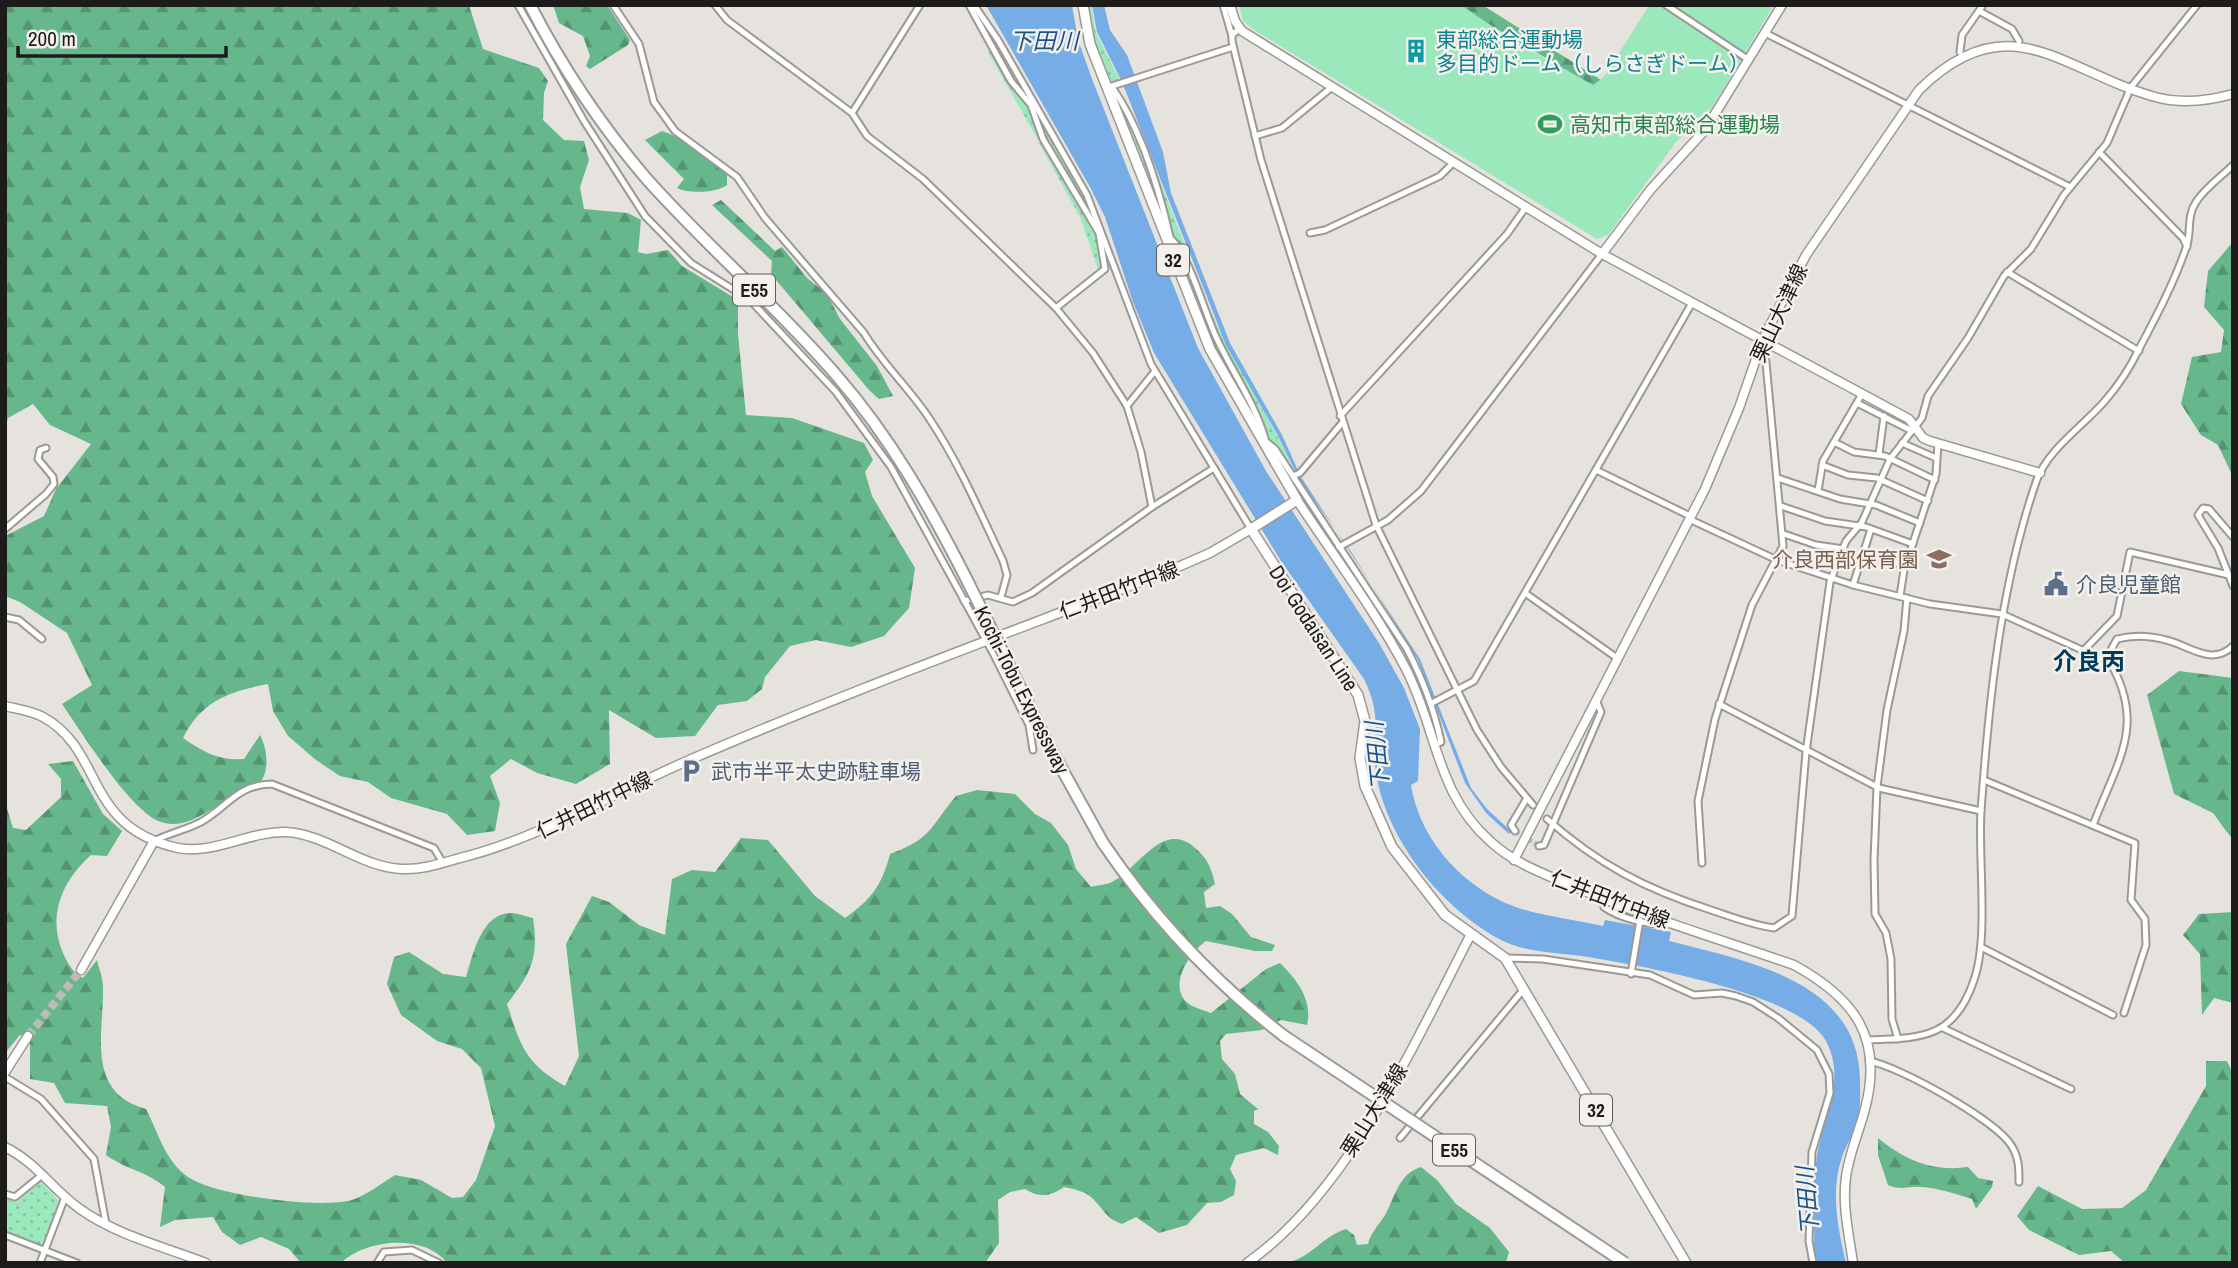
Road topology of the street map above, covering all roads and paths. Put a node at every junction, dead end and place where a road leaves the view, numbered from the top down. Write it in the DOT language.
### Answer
graph roads {
  1 [pos="518,5"];
  2 [pos="530,5"];
  3 [pos="613,5"];
  4 [pos="715,5"];
  5 [pos="920,5"];
  6 [pos="1083,5"];
  7 [pos="1223,5"];
  8 [pos="1230,5"];
  9 [pos="1666,5"];
  10 [pos="1782,5"];
  11 [pos="2197,5"];
  12 [pos="973,7"];
  13 [pos="1981,8"];
  14 [pos="1239,29"];
  15 [pos="1765,33"];
  16 [pos="1232,36"];
  17 [pos="2019,41"];
  18 [pos="1233,47"];
  19 [pos="1960,52"];
  20 [pos="1749,60"];
  21 [pos="1109,87"];
  22 [pos="1332,87"];
  23 [pos="2131,87"];
  24 [pos="2233,94"];
  25 [pos="1032,104"];
  26 [pos="1909,105"];
  27 [pos="852,113"];
  28 [pos="1255,136"];
  29 [pos="2099,152"];
  30 [pos="1450,165"];
  31 [pos="2233,165"];
  32 [pos="2070,187"];
  33 [pos="1526,207"];
  34 [pos="1310,233"];
  35 [pos="1102,234"];
  36 [pos="2187,247"];
  37 [pos="1602,254"];
  38 [pos="2007,272"];
  39 [pos="1692,303"];
  40 [pos="1056,308"];
  41 [pos="1763,339"];
  42 [pos="2139,351"];
  43 [pos="1155,371"];
  44 [pos="1862,394"];
  45 [pos="1857,403"];
  46 [pos="1127,406"];
  47 [pos="1886,412"];
  48 [pos="1341,419"];
  49 [pos="1913,428"];
  50 [pos="1263,439"];
  51 [pos="1834,442"];
  52 [pos="1902,443"];
  53 [pos="1938,444"];
  54 [pos="47,448"];
  55 [pos="1879,454"];
  56 [pos="1936,457"];
  57 [pos="1890,459"];
  58 [pos="1822,466"];
  59 [pos="1214,468"];
  60 [pos="1596,470"];
  61 [pos="2040,472"];
  62 [pos="1293,476"];
  63 [pos="1778,478"];
  64 [pos="1881,480"];
  65 [pos="1935,480"];
  66 [pos="1818,491"];
  67 [pos="1295,501"];
  68 [pos="1928,501"];
  69 [pos="1871,504"];
  70 [pos="1781,506"];
  71 [pos="1152,507"];
  72 [pos="1690,517"];
  73 [pos="1920,523"];
  74 [pos="1377,526"];
  75 [pos="1859,526"];
  76 [pos="1871,528"];
  77 [pos="5,529"];
  78 [pos="1250,529"];
  79 [pos="1784,534"];
  80 [pos="2233,537"];
  81 [pos="1913,544"];
  82 [pos="1339,547"];
  83 [pos="1844,549"];
  84 [pos="1863,552"];
  85 [pos="1777,560"];
  86 [pos="1906,566"];
  87 [pos="2229,575"];
  88 [pos="1833,578"];
  89 [pos="1853,585"];
  90 [pos="2233,586"];
  91 [pos="1525,593"];
  92 [pos="1900,596"];
  93 [pos="1000,597"];
  94 [pos="1907,598"];
  95 [pos="964,601"];
  96 [pos="2002,614"];
  97 [pos="5,617"];
  98 [pos="42,639"];
  99 [pos="986,641"];
  100 [pos="2233,646"];
  101 [pos="2084,650"];
  102 [pos="2107,657"];
  103 [pos="1617,658"];
  104 [pos="1457,691"];
  105 [pos="1596,699"];
  106 [pos="1432,702"];
  107 [pos="1719,704"];
  108 [pos="5,706"];
  109 [pos="1434,745"];
  110 [pos="1807,749"];
  111 [pos="1033,750"];
  112 [pos="1984,780"];
  113 [pos="1877,787"];
  114 [pos="1527,798"];
  115 [pos="1533,805"];
  116 [pos="1981,811"];
  117 [pos="1546,818"];
  118 [pos="1554,825"];
  119 [pos="2093,825"];
  120 [pos="1515,831"];
  121 [pos="155,841"];
  122 [pos="1539,846"];
  123 [pos="1514,860"];
  124 [pos="443,863"];
  125 [pos="1702,863"];
  126 [pos="1603,900"];
  127 [pos="1640,921"];
  128 [pos="1672,923"];
  129 [pos="1471,934"];
  130 [pos="1981,947"];
  131 [pos="1506,958"];
  132 [pos="81,970"];
  133 [pos="1631,972"];
  134 [pos="1523,990"];
  135 [pos="2124,1013"];
  136 [pos="2113,1015"];
  137 [pos="1943,1028"];
  138 [pos="28,1036"];
  139 [pos="1898,1039"];
  140 [pos="1866,1040"];
  141 [pos="1869,1061"];
  142 [pos="5,1075"];
  143 [pos="2071,1089"];
  144 [pos="1400,1138"];
  145 [pos="5,1147"];
  146 [pos="41,1175"];
  147 [pos="2019,1182"];
  148 [pos="5,1194"];
  149 [pos="65,1197"];
  150 [pos="106,1224"];
  151 [pos="5,1235"];
  152 [pos="44,1251"];
  153 [pos="40,1263"];
  154 [pos="76,1263"];
  155 [pos="205,1263"];
  156 [pos="377,1263"];
  157 [pos="439,1263"];
  158 [pos="1247,1263"];
  159 [pos="1625,1263"];
  160 [pos="1686,1263"];
  161 [pos="1813,1263"];
  162 [pos="1853,1263"];
  1 -- 95 [label="street"];
  2 -- 159 [label="highway, Kochi-Tobu Expressway / E55, bridge"];
  3 -- 93 [label="street"];
  4 -- 27 [label="street"];
  5 -- 27 [label="street"];
  6 -- 21 [label="main road, 32"];
  7 -- 16 [label="street"];
  8 -- 14 [label="main road"];
  9 -- 20 [label="street"];
  10 -- 15 [label="main road"];
  11 -- 23 [label="street"];
  12 -- 25 [label="street"];
  12 -- 25 [label="street"];
  13 -- 17 [label="street"];
  13 -- 19 [label="street"];
  14 -- 16 [label="street"];
  14 -- 22 [label="main road"];
  15 -- 20 [label="main road"];
  15 -- 26 [label="street"];
  16 -- 18 [label="street"];
  17 -- 19 [label="main road, 栗山大津線"];
  17 -- 23 [label="main road, 栗山大津線"];
  18 -- 21 [label="street"];
  18 -- 28 [label="street"];
  19 -- 26 [label="main road, 栗山大津線"];
  20 -- 37 [label="main road"];
  21 -- 50 [label="main road, 32"];
  22 -- 28 [label="street"];
  22 -- 30 [label="main road"];
  23 -- 24 [label="main road, 栗山大津線"];
  23 -- 29 [label="street"];
  25 -- 35 [label="street"];
  25 -- 35 [label="street"];
  26 -- 32 [label="street"];
  26 -- 41 [label="main road, 栗山大津線"];
  27 -- 40 [label="street"];
  28 -- 48 [label="street"];
  29 -- 32 [label="street"];
  29 -- 36 [label="street"];
  30 -- 33 [label="main road"];
  30 -- 34 [label="street"];
  31 -- 36 [label="street"];
  32 -- 38 [label="street"];
  33 -- 37 [label="main road"];
  33 -- 48 [label="street"];
  35 -- 40 [label="street"];
  35 -- 43 [label="street"];
  36 -- 42 [label="street"];
  37 -- 39 [label="main road"];
  37 -- 74 [label="street"];
  38 -- 42 [label="street"];
  38 -- 49 [label="street"];
  39 -- 41 [label="main road"];
  39 -- 60 [label="street"];
  40 -- 46 [label="street"];
  41 -- 44 [label="main road"];
  41 -- 63 [label="street"];
  41 -- 72 [label="main road, 栗山大津線"];
  42 -- 61 [label="street"];
  43 -- 46 [label="street"];
  43 -- 59 [label="street"];
  44 -- 45 [label="street"];
  44 -- 47 [label="main road"];
  45 -- 47 [label="street"];
  45 -- 51 [label="street"];
  46 -- 71 [label="street"];
  47 -- 49 [label="main road"];
  47 -- 55 [label="street"];
  48 -- 62 [label="street"];
  48 -- 74 [label="street"];
  49 -- 52 [label="street"];
  49 -- 53 [label="main road"];
  50 -- 62 [label="street"];
  50 -- 67 [label="main road, 32"];
  51 -- 55 [label="street"];
  51 -- 58 [label="street"];
  52 -- 56 [label="street"];
  52 -- 57 [label="street"];
  53 -- 56 [label="street"];
  53 -- 61 [label="main road"];
  54 -- 77 [label="street"];
  55 -- 57 [label="street"];
  56 -- 65 [label="street"];
  57 -- 64 [label="street"];
  57 -- 65 [label="street"];
  58 -- 64 [label="street"];
  58 -- 66 [label="street"];
  59 -- 71 [label="street"];
  59 -- 78 [label="street"];
  60 -- 72 [label="street"];
  60 -- 91 [label="street"];
  61 -- 96 [label="street"];
  62 -- 82 [label="street"];
  63 -- 66 [label="street"];
  63 -- 70 [label="street"];
  64 -- 68 [label="street"];
  64 -- 69 [label="street"];
  65 -- 68 [label="street"];
  66 -- 69 [label="street"];
  67 -- 78 [label="main road"];
  67 -- 109 [label="main road, 仁井田竹中線"];
  68 -- 73 [label="street"];
  69 -- 73 [label="street"];
  69 -- 75 [label="street"];
  70 -- 75 [label="street"];
  70 -- 79 [label="street"];
  71 -- 93 [label="street"];
  72 -- 85 [label="street"];
  72 -- 103 [label="main road, 栗山大津線"];
  73 -- 81 [label="street"];
  74 -- 82 [label="street"];
  74 -- 104 [label="street"];
  75 -- 76 [label="street"];
  75 -- 83 [label="street"];
  76 -- 81 [label="street"];
  76 -- 84 [label="street"];
  78 -- 99 [label="main road, 仁井田竹中線"];
  78 -- 129 [label="main road, Doi Godaisan Line / 32"];
  79 -- 83 [label="street"];
  79 -- 85 [label="street"];
  80 -- 87 [label="street"];
  81 -- 86 [label="street"];
  82 -- 106 [label="street"];
  83 -- 88 [label="street"];
  84 -- 86 [label="street"];
  84 -- 89 [label="street"];
  85 -- 88 [label="street"];
  85 -- 107 [label="street"];
  86 -- 92 [label="street"];
  87 -- 90 [label="street"];
  87 -- 101 [label="street"];
  88 -- 89 [label="street"];
  88 -- 110 [label="street"];
  89 -- 92 [label="street"];
  91 -- 103 [label="street"];
  91 -- 104 [label="street"];
  92 -- 94 [label="street"];
  93 -- 95 [label="street"];
  94 -- 96 [label="street"];
  94 -- 113 [label="street"];
  95 -- 99 [label="street"];
  96 -- 101 [label="street"];
  96 -- 112 [label="street"];
  97 -- 98 [label="street"];
  99 -- 111 [label="street"];
  99 -- 124 [label="main road, 仁井田竹中線"];
  100 -- 102 [label="street"];
  101 -- 102 [label="street"];
  102 -- 119 [label="street"];
  103 -- 105 [label="main road, 栗山大津線"];
  104 -- 106 [label="street"];
  104 -- 114 [label="street"];
  105 -- 118 [label="street"];
  105 -- 123 [label="main road, 栗山大津線"];
  106 -- 109 [label="street"];
  107 -- 110 [label="street"];
  107 -- 125 [label="street"];
  108 -- 121 [label="main road, 仁井田竹中線"];
  109 -- 123 [label="main road, 仁井田竹中線"];
  110 -- 113 [label="street"];
  110 -- 118 [label="street"];
  112 -- 116 [label="street"];
  112 -- 119 [label="street"];
  113 -- 116 [label="street"];
  113 -- 139 [label="street"];
  114 -- 115 [label="street"];
  114 -- 120 [label="street"];
  116 -- 130 [label="street"];
  117 -- 118 [label="street"];
  118 -- 122 [label="street"];
  119 -- 135 [label="street"];
  121 -- 124 [label="main road, 仁井田竹中線"];
  121 -- 124 [label="street"];
  121 -- 132 [label="main road"];
  123 -- 126 [label="main road, 仁井田竹中線"];
  126 -- 127 [label="street"];
  126 -- 128 [label="main road, 仁井田竹中線"];
  127 -- 128 [label="street"];
  127 -- 133 [label="street"];
  128 -- 140 [label="main road, 仁井田竹中線"];
  129 -- 131 [label="main road, Doi Godaisan Line / 32"];
  129 -- 158 [label="main road, 栗山大津線"];
  130 -- 136 [label="street"];
  130 -- 137 [label="street"];
  131 -- 133 [label="street"];
  131 -- 134 [label="main road, Doi Godaisan Line / 32"];
  133 -- 161 [label="street"];
  134 -- 144 [label="street"];
  134 -- 160 [label="main road, Doi Godaisan Line / 32"];
  137 -- 139 [label="street"];
  137 -- 143 [label="street"];
  138 -- 142 [label="main road"];
  139 -- 140 [label="street"];
  140 -- 141 [label="main road, 仁井田竹中線"];
  141 -- 147 [label="street"];
  141 -- 162 [label="main road, 仁井田竹中線"];
  142 -- 150 [label="street"];
  145 -- 146 [label="main road"];
  146 -- 148 [label="street"];
  146 -- 149 [label="main road"];
  149 -- 150 [label="main road"];
  149 -- 152 [label="street"];
  150 -- 155 [label="main road"];
  151 -- 152 [label="street"];
  152 -- 153 [label="street"];
  152 -- 154 [label="street"];
  156 -- 157 [label="street"];
}
